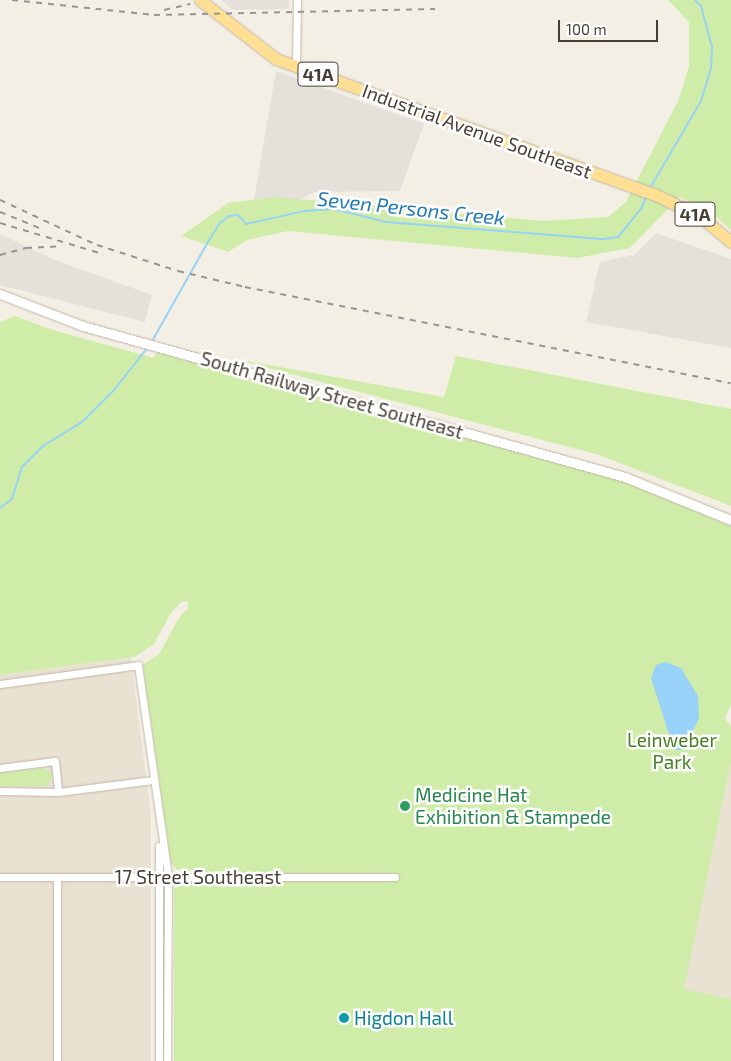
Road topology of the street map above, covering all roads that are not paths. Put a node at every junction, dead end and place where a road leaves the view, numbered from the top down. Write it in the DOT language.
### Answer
graph roads {
  1 [pos="200,0"];
  2 [pos="297,0"];
  3 [pos="296,66"];
  4 [pos="731,242"];
  5 [pos="1,296"];
  6 [pos="731,520"];
  7 [pos="0,684"];
  8 [pos="0,768"];
  9 [pos="154,780"];
  10 [pos="0,791"];
  11 [pos="58,792"];
  12 [pos="158,818"];
  13 [pos="0,876"];
  14 [pos="57,877"];
  15 [pos="159,877"];
  16 [pos="168,877"];
  17 [pos="396,877"];
  18 [pos="57,1061"];
  19 [pos="159,1061"];
  20 [pos="167,1061"];
  1 -- 3 [label="main road, Industrial Avenue Southeast / 41A"];
  2 -- 3 [label="street"];
  3 -- 4 [label="main road, Industrial Avenue Southeast / 41A"];
  5 -- 6 [label="street, South Railway Street Southeast"];
  7 -- 9 [label="street"];
  8 -- 11 [label="street"];
  9 -- 11 [label="street"];
  9 -- 12 [label="street"];
  10 -- 11 [label="street"];
  12 -- 15 [label="street"];
  12 -- 16 [label="street"];
  13 -- 14 [label="street, 17 Street Southeast"];
  14 -- 15 [label="street, 17 Street Southeast"];
  14 -- 18 [label="street"];
  15 -- 16 [label="street, 17 Street Southeast"];
  15 -- 19 [label="street"];
  16 -- 17 [label="street, 17 Street Southeast"];
  16 -- 20 [label="street"];
}
